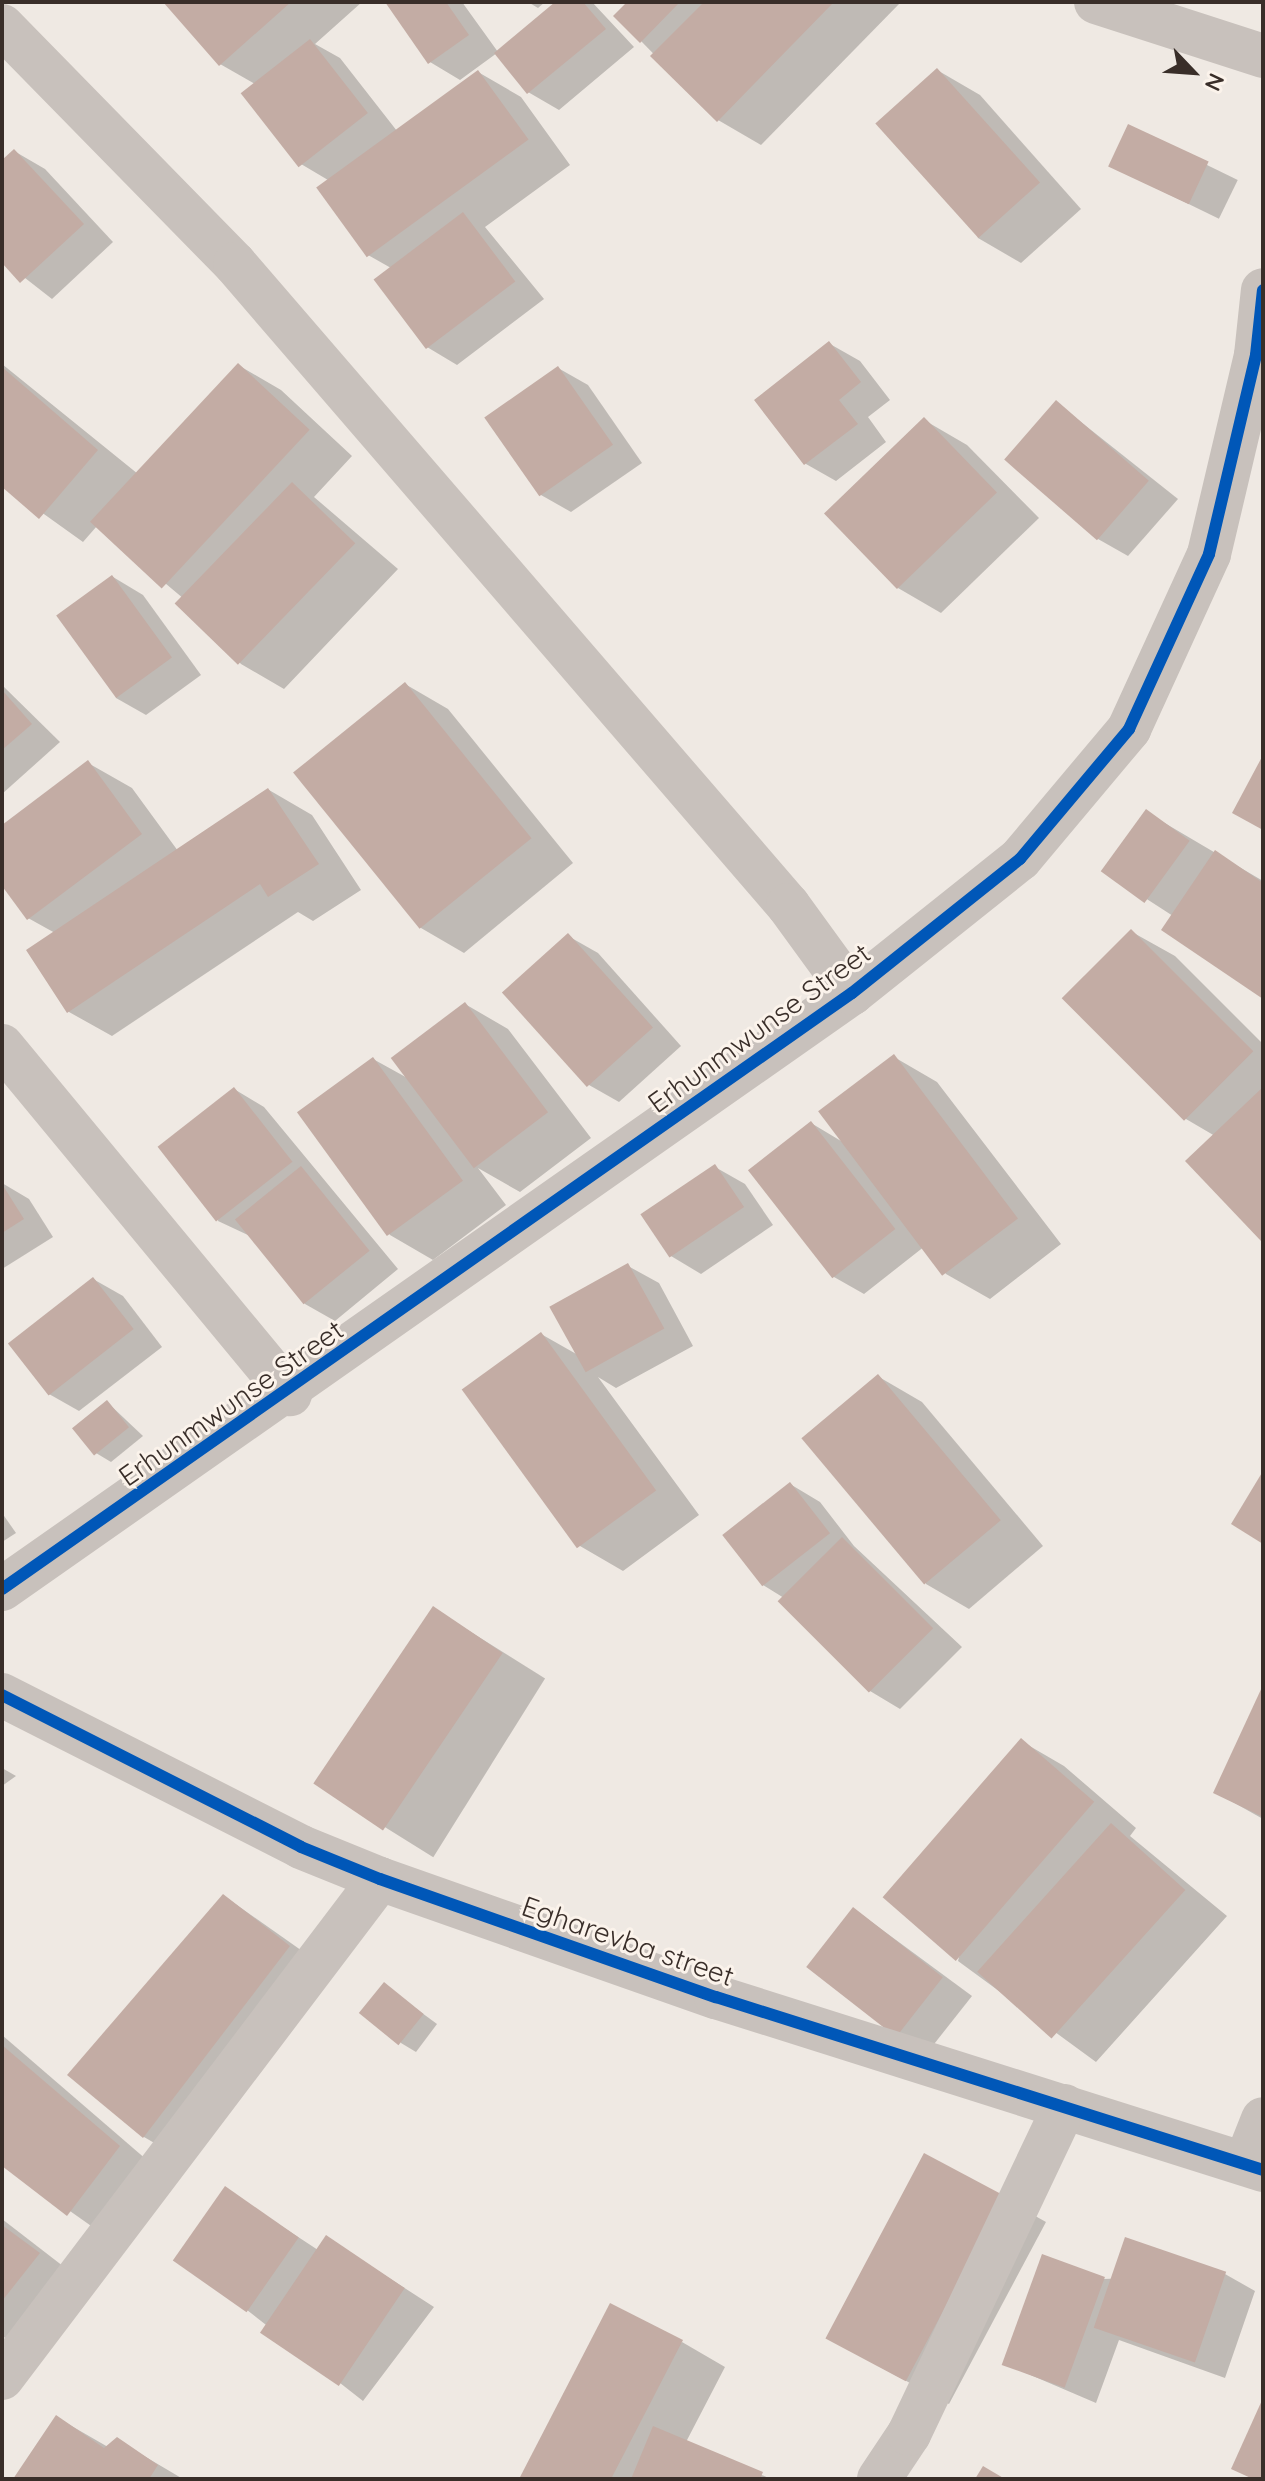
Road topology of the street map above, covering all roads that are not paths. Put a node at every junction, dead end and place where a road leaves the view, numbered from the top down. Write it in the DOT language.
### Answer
graph roads {
  1 [pos="1096,2"];
  2 [pos="2,26"];
  3 [pos="1263,56"];
  4 [pos="1263,290"];
  5 [pos="852,993"];
  6 [pos="2,1046"];
  7 [pos="290,1394"];
  8 [pos="2,1589"];
  9 [pos="2,1695"];
  10 [pos="380,1879"];
  11 [pos="1065,2106"];
  12 [pos="1263,2119"];
  13 [pos="1254,2166"];
  14 [pos="2,2378"];
  15 [pos="879,2479"];
  1 -- 3 [label="street"];
  2 -- 5 [label="street"];
  4 -- 5 [label="street, Erhunmwunse Street"];
  5 -- 7 [label="street, Erhunmwunse Street"];
  6 -- 7 [label="street"];
  7 -- 8 [label="street, Erhunmwunse Street"];
  9 -- 10 [label="street, Egharevba street"];
  10 -- 11 [label="street, Egharevba street"];
  10 -- 14 [label="street"];
  11 -- 13 [label="street, Egharevba street"];
  11 -- 15 [label="street"];
  12 -- 13 [label="street"];
}
